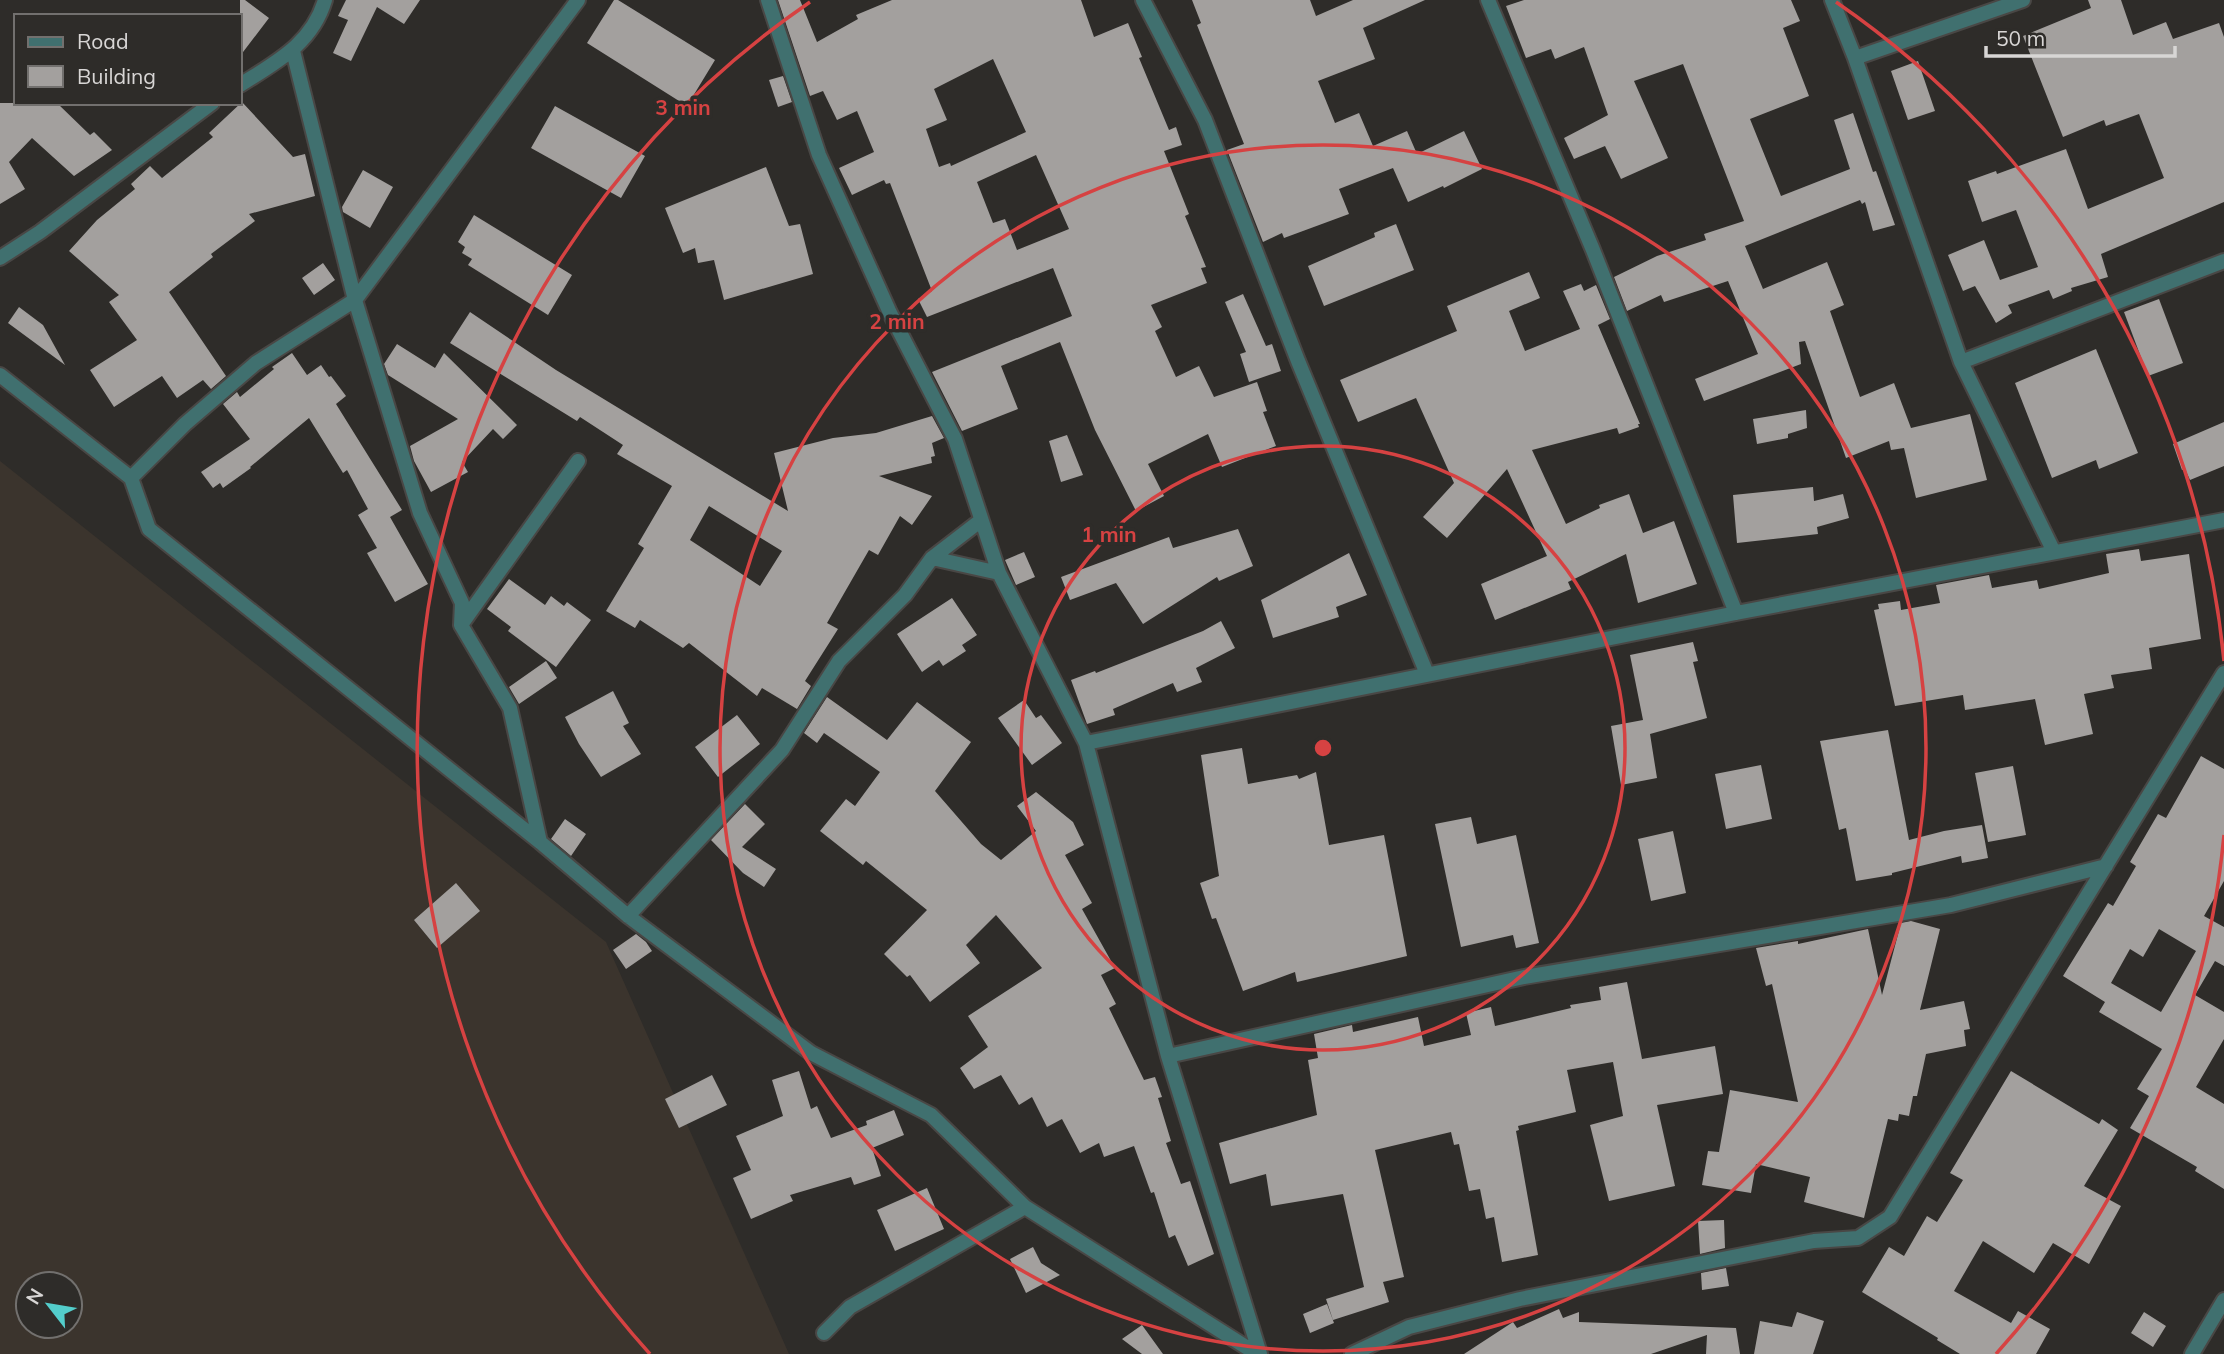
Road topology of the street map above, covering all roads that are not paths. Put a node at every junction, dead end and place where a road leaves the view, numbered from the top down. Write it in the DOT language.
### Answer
graph roads {
  1 [pos="325,0"];
  2 [pos="578,0"];
  3 [pos="768,0"];
  4 [pos="1143,0"];
  5 [pos="1488,0"];
  6 [pos="1832,0"];
  7 [pos="2023,0"];
  8 [pos="293,51"];
  9 [pos="1855,58"];
  10 [pos="242,84"];
  11 [pos="209,105"];
  12 [pos="0,258"];
  13 [pos="2224,261"];
  14 [pos="355,300"];
  15 [pos="1961,362"];
  16 [pos="0,375"];
  17 [pos="578,461"];
  18 [pos="131,478"];
  19 [pos="2224,520"];
  20 [pos="980,521"];
  21 [pos="2054,552"];
  22 [pos="932,558"];
  23 [pos="999,573"];
  24 [pos="1736,613"];
  25 [pos="461,625"];
  26 [pos="2224,673"];
  27 [pos="1427,674"];
  28 [pos="1086,743"];
  29 [pos="540,842"];
  30 [pos="2106,866"];
  31 [pos="628,916"];
  32 [pos="1168,1056"];
  33 [pos="1025,1207"];
  34 [pos="2224,1300"];
  35 [pos="824,1333"];
  36 [pos="1259,1354"];
  37 [pos="1352,1354"];
  38 [pos="2192,1354"];
  1 -- 8 [label="street"];
  2 -- 14 [label="street"];
  3 -- 20 [label="street"];
  4 -- 27 [label="street"];
  5 -- 24 [label="street"];
  6 -- 9 [label="street"];
  7 -- 9 [label="street"];
  8 -- 10 [label="street"];
  8 -- 14 [label="street"];
  9 -- 15 [label="street"];
  11 -- 12 [label="street"];
  13 -- 15 [label="street"];
  14 -- 18 [label="street"];
  14 -- 25 [label="street"];
  15 -- 21 [label="street"];
  16 -- 18 [label="street"];
  17 -- 25 [label="street"];
  18 -- 29 [label="street"];
  19 -- 21 [label="street"];
  20 -- 22 [label="street"];
  20 -- 23 [label="street"];
  21 -- 24 [label="street"];
  22 -- 23 [label="street"];
  22 -- 31 [label="street"];
  23 -- 28 [label="street"];
  24 -- 27 [label="street"];
  25 -- 29 [label="street"];
  26 -- 30 [label="street"];
  27 -- 28 [label="street"];
  28 -- 32 [label="street"];
  29 -- 31 [label="street"];
  30 -- 32 [label="street"];
  30 -- 37 [label="street"];
  31 -- 33 [label="street"];
  32 -- 36 [label="street"];
  33 -- 35 [label="street"];
  33 -- 36 [label="street"];
  34 -- 38 [label="street"];
}
